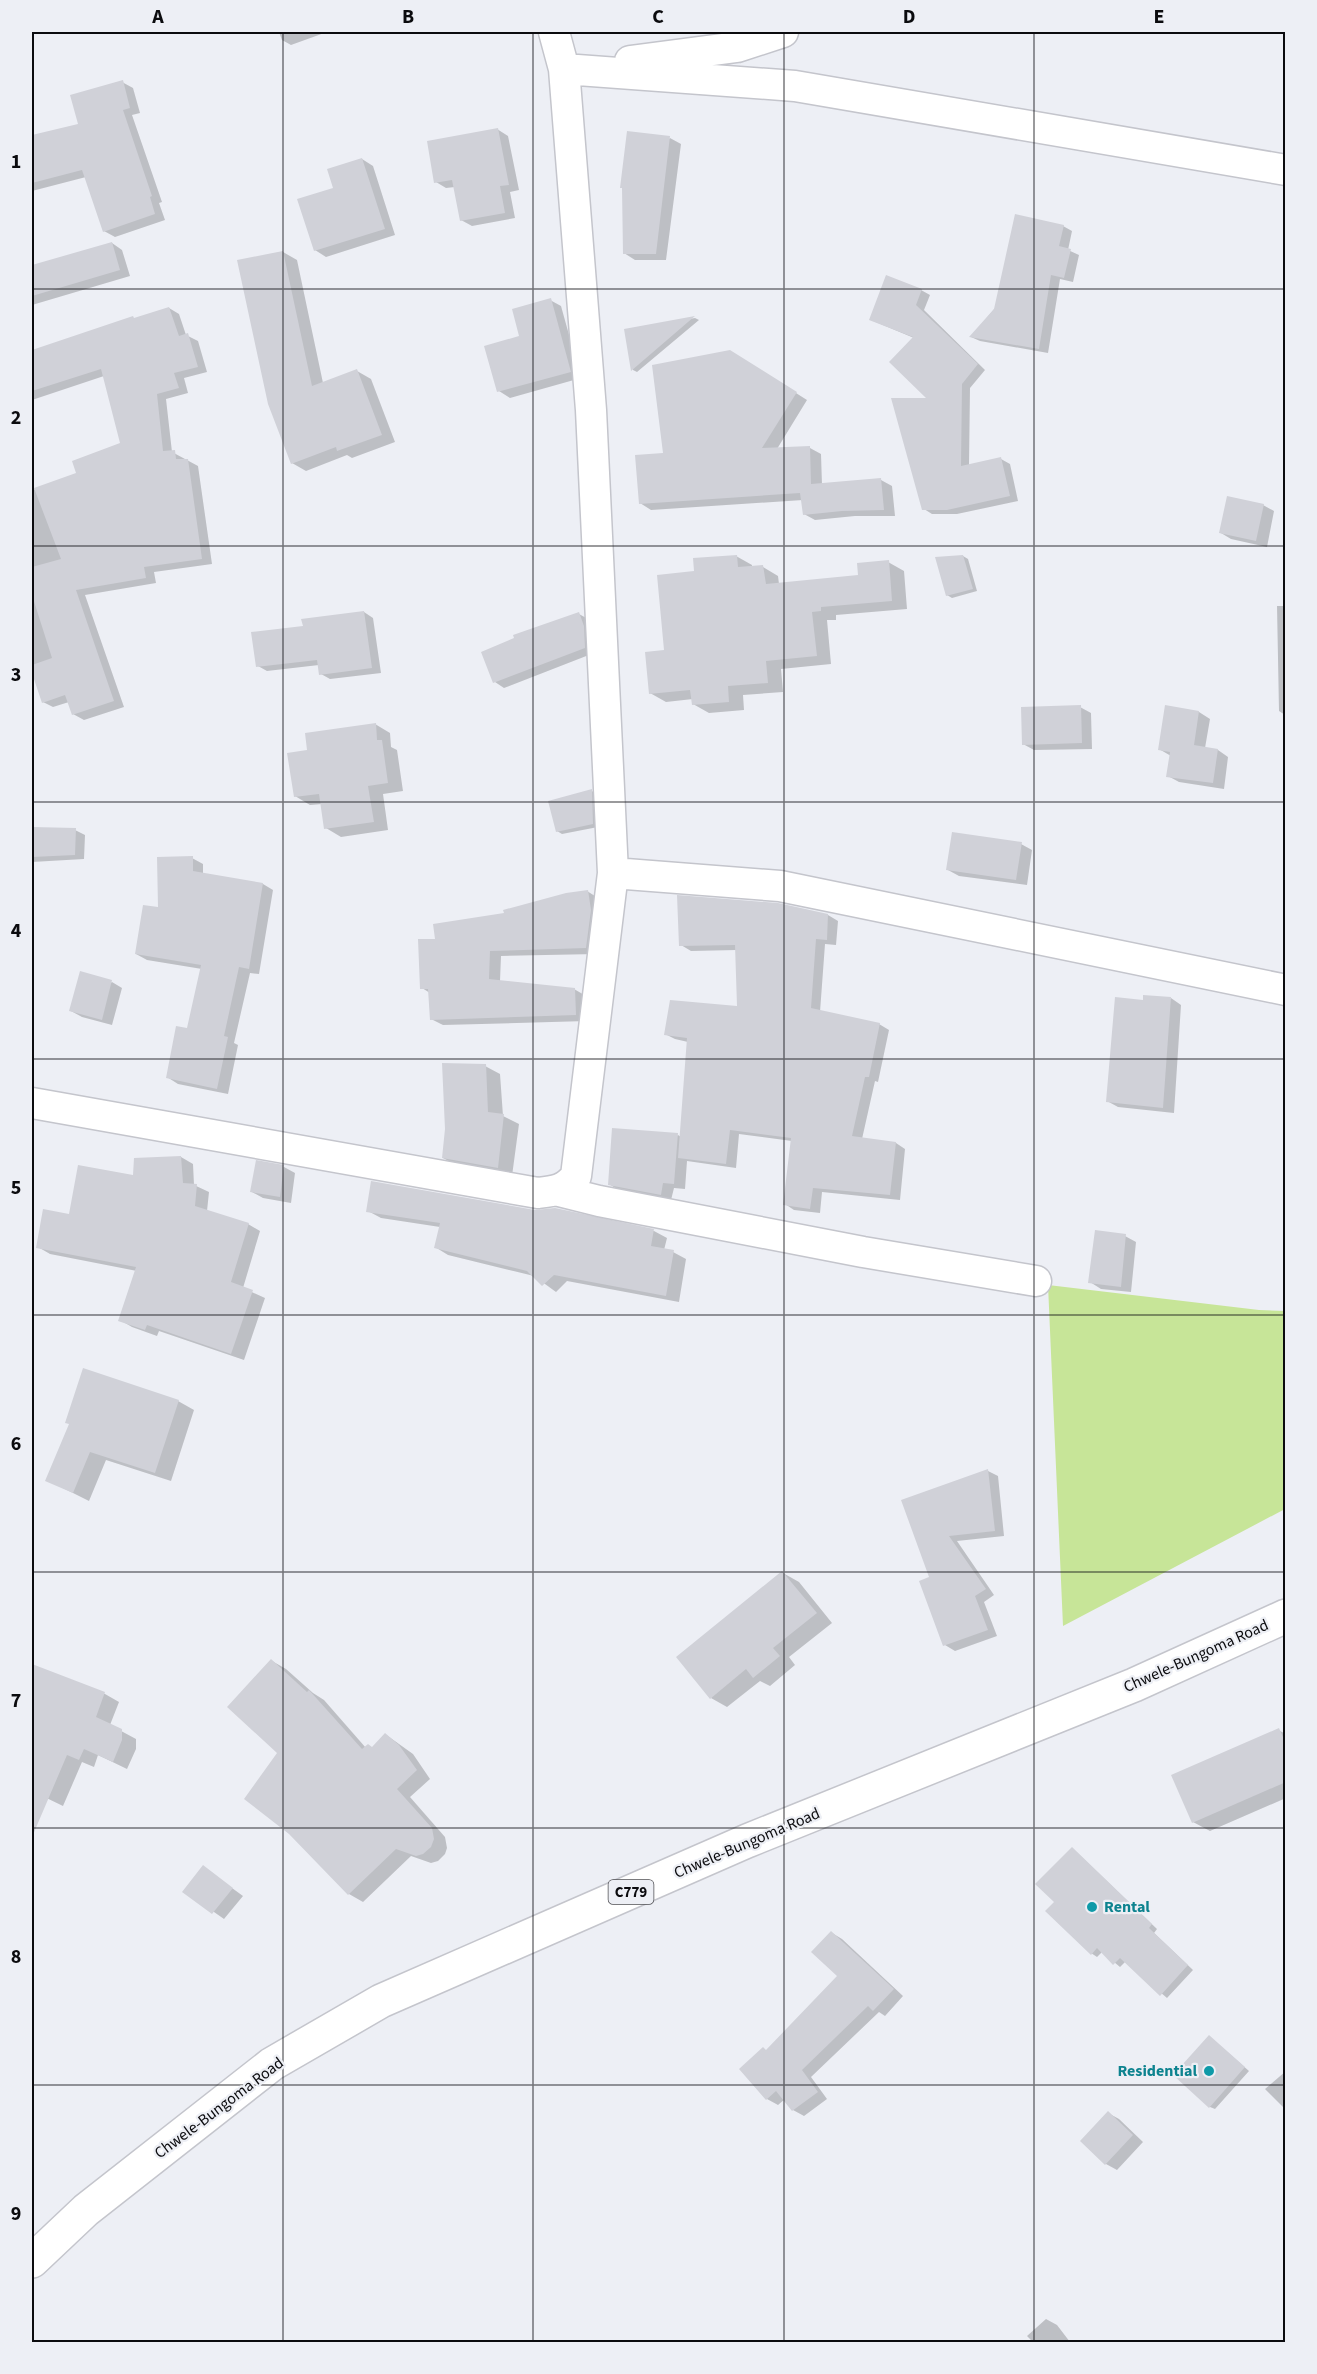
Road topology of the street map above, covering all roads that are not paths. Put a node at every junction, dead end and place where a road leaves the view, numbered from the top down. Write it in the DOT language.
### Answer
graph roads {
  1 [pos="554,32"];
  2 [pos="783,32"];
  3 [pos="564,69"];
  4 [pos="1286,170"];
  5 [pos="612,873"];
  6 [pos="1286,990"];
  7 [pos="32,1103"];
  8 [pos="559,1191"];
  9 [pos="1036,1281"];
  10 [pos="1286,1616"];
  11 [pos="32,2261"];
  1 -- 3 [label="street"];
  2 -- 3 [label="street"];
  3 -- 4 [label="street"];
  3 -- 5 [label="street"];
  5 -- 6 [label="street"];
  5 -- 8 [label="street"];
  7 -- 8 [label="street"];
  8 -- 9 [label="street"];
  10 -- 11 [label="main road, Chwele-Bungoma Road / C779"];
}
